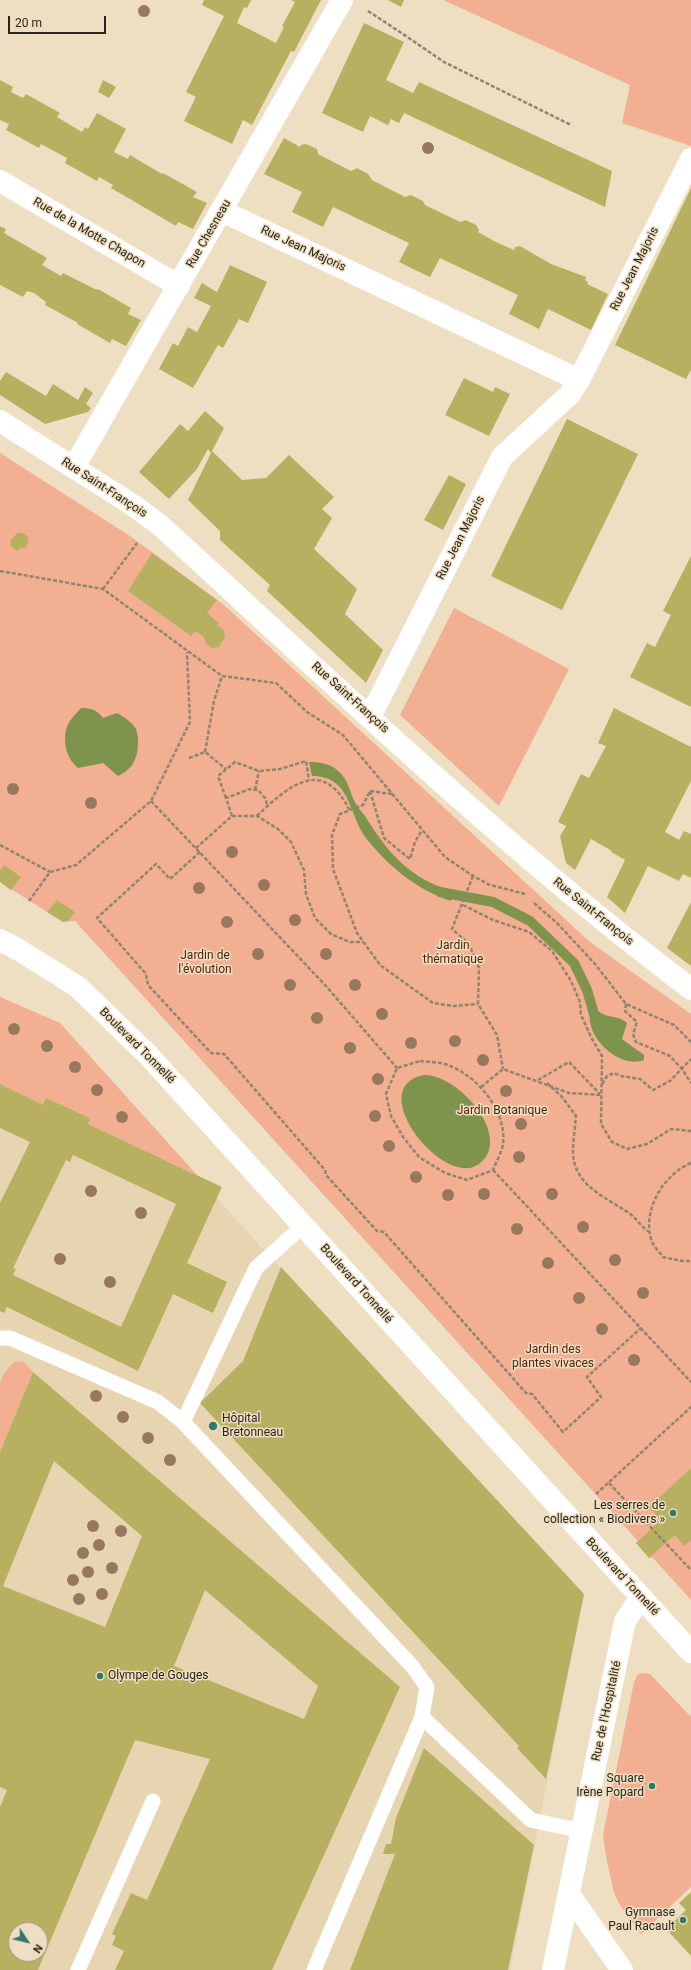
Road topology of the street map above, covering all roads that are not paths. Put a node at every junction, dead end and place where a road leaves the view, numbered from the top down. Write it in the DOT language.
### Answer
graph roads {
  1 [pos="342,0"];
  2 [pos="691,159"];
  3 [pos="0,181"];
  4 [pos="222,210"];
  5 [pos="179,286"];
  6 [pos="579,380"];
  7 [pos="0,421"];
  8 [pos="74,467"];
  9 [pos="370,717"];
  10 [pos="0,940"];
  11 [pos="691,989"];
  12 [pos="303,1226"];
  13 [pos="0,1338"];
  14 [pos="183,1422"];
  15 [pos="641,1597"];
  16 [pos="691,1652"];
  17 [pos="422,1717"];
  18 [pos="154,1801"];
  19 [pos="582,1831"];
  20 [pos="569,1894"];
  21 [pos="78,1970"];
  22 [pos="314,1970"];
  23 [pos="553,1970"];
  24 [pos="622,1970"];
  1 -- 4 [label="street, Rue Chesneau"];
  2 -- 6 [label="street, Rue Jean Majoris"];
  3 -- 5 [label="street, Rue de la Motte Chapon"];
  4 -- 5 [label="street, Rue Chesneau"];
  4 -- 6 [label="street, Rue Jean Majoris"];
  5 -- 8 [label="street, Rue Chesneau"];
  6 -- 9 [label="street, Rue Jean Majoris"];
  7 -- 8 [label="street, Rue Saint-François"];
  8 -- 9 [label="street, Rue Saint-François"];
  9 -- 11 [label="street, Rue Saint-François"];
  10 -- 12 [label="street, Boulevard Tonnellé"];
  12 -- 14 [label="lane"];
  12 -- 15 [label="street, Boulevard Tonnellé"];
  13 -- 14 [label="lane"];
  14 -- 17 [label="lane"];
  15 -- 16 [label="street, Boulevard Tonnellé"];
  15 -- 19 [label="street, Rue de l'Hospitalité"];
  17 -- 19 [label="lane"];
  17 -- 22 [label="lane"];
  18 -- 21 [label="lane"];
  19 -- 20 [label="street, Rue de l'Hospitalité"];
  20 -- 23 [label="street, Rue de l'Hospitalité"];
  20 -- 24 [label="street"];
}
